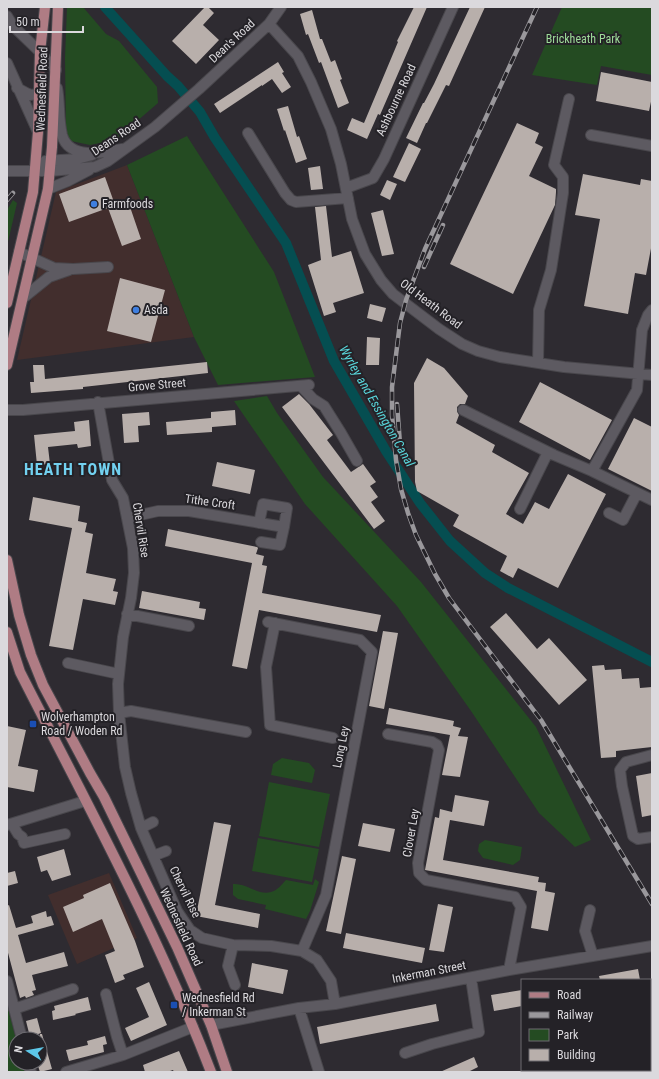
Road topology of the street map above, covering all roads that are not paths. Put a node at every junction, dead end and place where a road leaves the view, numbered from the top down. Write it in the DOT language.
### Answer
graph roads {
  1 [pos="45,7"];
  2 [pos="281,7"];
  3 [pos="453,7"];
  4 [pos="58,8"];
  5 [pos="7,16"];
  6 [pos="10,24"];
  7 [pos="269,24"];
  8 [pos="40,52"];
  9 [pos="7,62"];
  10 [pos="56,70"];
  11 [pos="56,84"];
  12 [pos="17,88"];
  13 [pos="198,91"];
  14 [pos="38,94"];
  15 [pos="569,99"];
  16 [pos="38,132"];
  17 [pos="248,133"];
  18 [pos="591,135"];
  19 [pos="652,146"];
  20 [pos="124,148"];
  21 [pos="106,152"];
  22 [pos="51,160"];
  23 [pos="95,167"];
  24 [pos="7,171"];
  25 [pos="35,171"];
  26 [pos="50,171"];
  27 [pos="48,189"];
  28 [pos="347,193"];
  29 [pos="19,252"];
  30 [pos="32,258"];
  31 [pos="108,267"];
  32 [pos="73,269"];
  33 [pos="23,298"];
  34 [pos="7,303"];
  35 [pos="652,310"];
  36 [pos="538,363"];
  37 [pos="7,365"];
  38 [pos="639,373"];
  39 [pos="652,375"];
  40 [pos="98,402"];
  41 [pos="7,410"];
  42 [pos="463,410"];
  43 [pos="548,452"];
  44 [pos="357,461"];
  45 [pos="592,471"];
  46 [pos="637,492"];
  47 [pos="652,500"];
  48 [pos="520,509"];
  49 [pos="609,513"];
  50 [pos="127,518"];
  51 [pos="263,524"];
  52 [pos="284,528"];
  53 [pos="261,542"];
  54 [pos="7,560"];
  55 [pos="128,614"];
  56 [pos="188,626"];
  57 [pos="7,632"];
  58 [pos="68,663"];
  59 [pos="119,674"];
  60 [pos="119,713"];
  61 [pos="246,732"];
  62 [pos="388,734"];
  63 [pos="333,738"];
  64 [pos="652,755"];
  65 [pos="104,797"];
  66 [pos="86,801"];
  67 [pos="153,822"];
  68 [pos="9,825"];
  69 [pos="141,828"];
  70 [pos="65,834"];
  71 [pos="652,836"];
  72 [pos="166,851"];
  73 [pos="153,856"];
  74 [pos="590,910"];
  75 [pos="233,945"];
  76 [pos="652,947"];
  77 [pos="302,951"];
  78 [pos="593,956"];
  79 [pos="509,970"];
  80 [pos="471,978"];
  81 [pos="7,981"];
  82 [pos="235,985"];
  83 [pos="73,989"];
  84 [pos="106,994"];
  85 [pos="335,1004"];
  86 [pos="299,1008"];
  87 [pos="14,1010"];
  88 [pos="211,1025"];
  89 [pos="20,1031"];
  90 [pos="195,1031"];
  91 [pos="406,1053"];
  92 [pos="123,1055"];
  93 [pos="66,1072"];
  94 [pos="211,1072"];
  95 [pos="226,1072"];
  96 [pos="319,1072"];
  1 -- 8 [label="main road, Wednesfield Road"];
  2 -- 7 [label="street, Dean's Road"];
  3 -- 28 [label="street, Ashbourne Road"];
  4 -- 10 [label="main road, Wednesfield Road"];
  5 -- 6 [label="street"];
  6 -- 8 [label="street"];
  7 -- 13 [label="street, Dean's Road"];
  7 -- 28 [label="street, Old Heath Road"];
  8 -- 10 [label="street"];
  8 -- 14 [label="main road, Wednesfield Road"];
  9 -- 12 [label="street"];
  10 -- 11 [label="main road, Wednesfield Road"];
  11 -- 21 [label="street"];
  11 -- 22 [label="main road, Wednesfield Road"];
  12 -- 14 [label="street"];
  12 -- 16 [label="street"];
  13 -- 20 [label="street, Deans Road"];
  14 -- 16 [label="main road, Wednesfield Road"];
  15 -- 36 [label="street"];
  16 -- 25 [label="main road, Wednesfield Road"];
  17 -- 28 [label="street, Ashbourne Road"];
  18 -- 19 [label="street"];
  20 -- 21 [label="street"];
  20 -- 23 [label="street, Deans Road"];
  21 -- 22 [label="street"];
  22 -- 25 [label="street"];
  22 -- 26 [label="main road, Wednesfield Road"];
  23 -- 26 [label="street, Deans Road"];
  23 -- 27 [label="street"];
  24 -- 25 [label="street, Deans Road"];
  25 -- 26 [label="street, Deans Road"];
  25 -- 29 [label="main road, Wednesfield Road"];
  26 -- 27 [label="main road, Wednesfield Road"];
  27 -- 30 [label="main road, Wednesfield Road"];
  28 -- 36 [label="street, Old Heath Road"];
  29 -- 30 [label="street"];
  29 -- 34 [label="main road, Wednesfield Road"];
  30 -- 32 [label="street"];
  30 -- 33 [label="main road, Wednesfield Road"];
  31 -- 32 [label="street"];
  32 -- 33 [label="street"];
  33 -- 37 [label="main road, Wednesfield Road"];
  35 -- 38 [label="street"];
  36 -- 38 [label="street, Old Heath Road"];
  38 -- 39 [label="street, Old Heath Road"];
  38 -- 45 [label="street"];
  40 -- 41 [label="street, Grove Street"];
  40 -- 44 [label="street, Grove Street"];
  40 -- 50 [label="street, Chervil Rise"];
  42 -- 43 [label="street"];
  43 -- 45 [label="street"];
  43 -- 48 [label="street"];
  45 -- 46 [label="street"];
  46 -- 47 [label="street"];
  46 -- 49 [label="street"];
  50 -- 51 [label="street, Tithe Croft"];
  50 -- 55 [label="street, Chervil Rise"];
  51 -- 52 [label="street, Tithe Croft"];
  51 -- 52 [label="street"];
  52 -- 53 [label="street"];
  54 -- 65 [label="main road, Wednesfield Road"];
  55 -- 56 [label="street"];
  55 -- 59 [label="street, Chervil Rise"];
  57 -- 66 [label="main road"];
  58 -- 59 [label="street"];
  59 -- 60 [label="street, Chervil Rise"];
  60 -- 61 [label="street"];
  60 -- 69 [label="street, Chervil Rise"];
  62 -- 79 [label="street, Clover Ley"];
  63 -- 77 [label="street, Long Ley"];
  64 -- 71 [label="street"];
  65 -- 66 [label="main road"];
  65 -- 88 [label="main road, Wednesfield Road"];
  66 -- 68 [label="street"];
  66 -- 90 [label="main road"];
  67 -- 69 [label="street"];
  68 -- 70 [label="street"];
  69 -- 73 [label="street, Chervil Rise"];
  72 -- 73 [label="street"];
  73 -- 75 [label="street, Chervil Rise"];
  74 -- 78 [label="street"];
  75 -- 77 [label="street, Chervil Rise"];
  75 -- 82 [label="street"];
  76 -- 78 [label="street, Inkerman Street"];
  77 -- 85 [label="street, Chervil Rise"];
  78 -- 79 [label="street, Inkerman Street"];
  79 -- 80 [label="street, Inkerman Street"];
  80 -- 85 [label="street, Inkerman Street"];
  80 -- 91 [label="street"];
  81 -- 87 [label="street"];
  83 -- 87 [label="street"];
  84 -- 92 [label="street"];
  85 -- 86 [label="street, Inkerman Street"];
  86 -- 88 [label="street, Inkerman Street"];
  86 -- 96 [label="street"];
  87 -- 89 [label="street"];
  88 -- 90 [label="main road"];
  88 -- 95 [label="main road, Wednesfield Road"];
  90 -- 92 [label="street"];
  90 -- 94 [label="main road"];
  92 -- 93 [label="street"];
}
